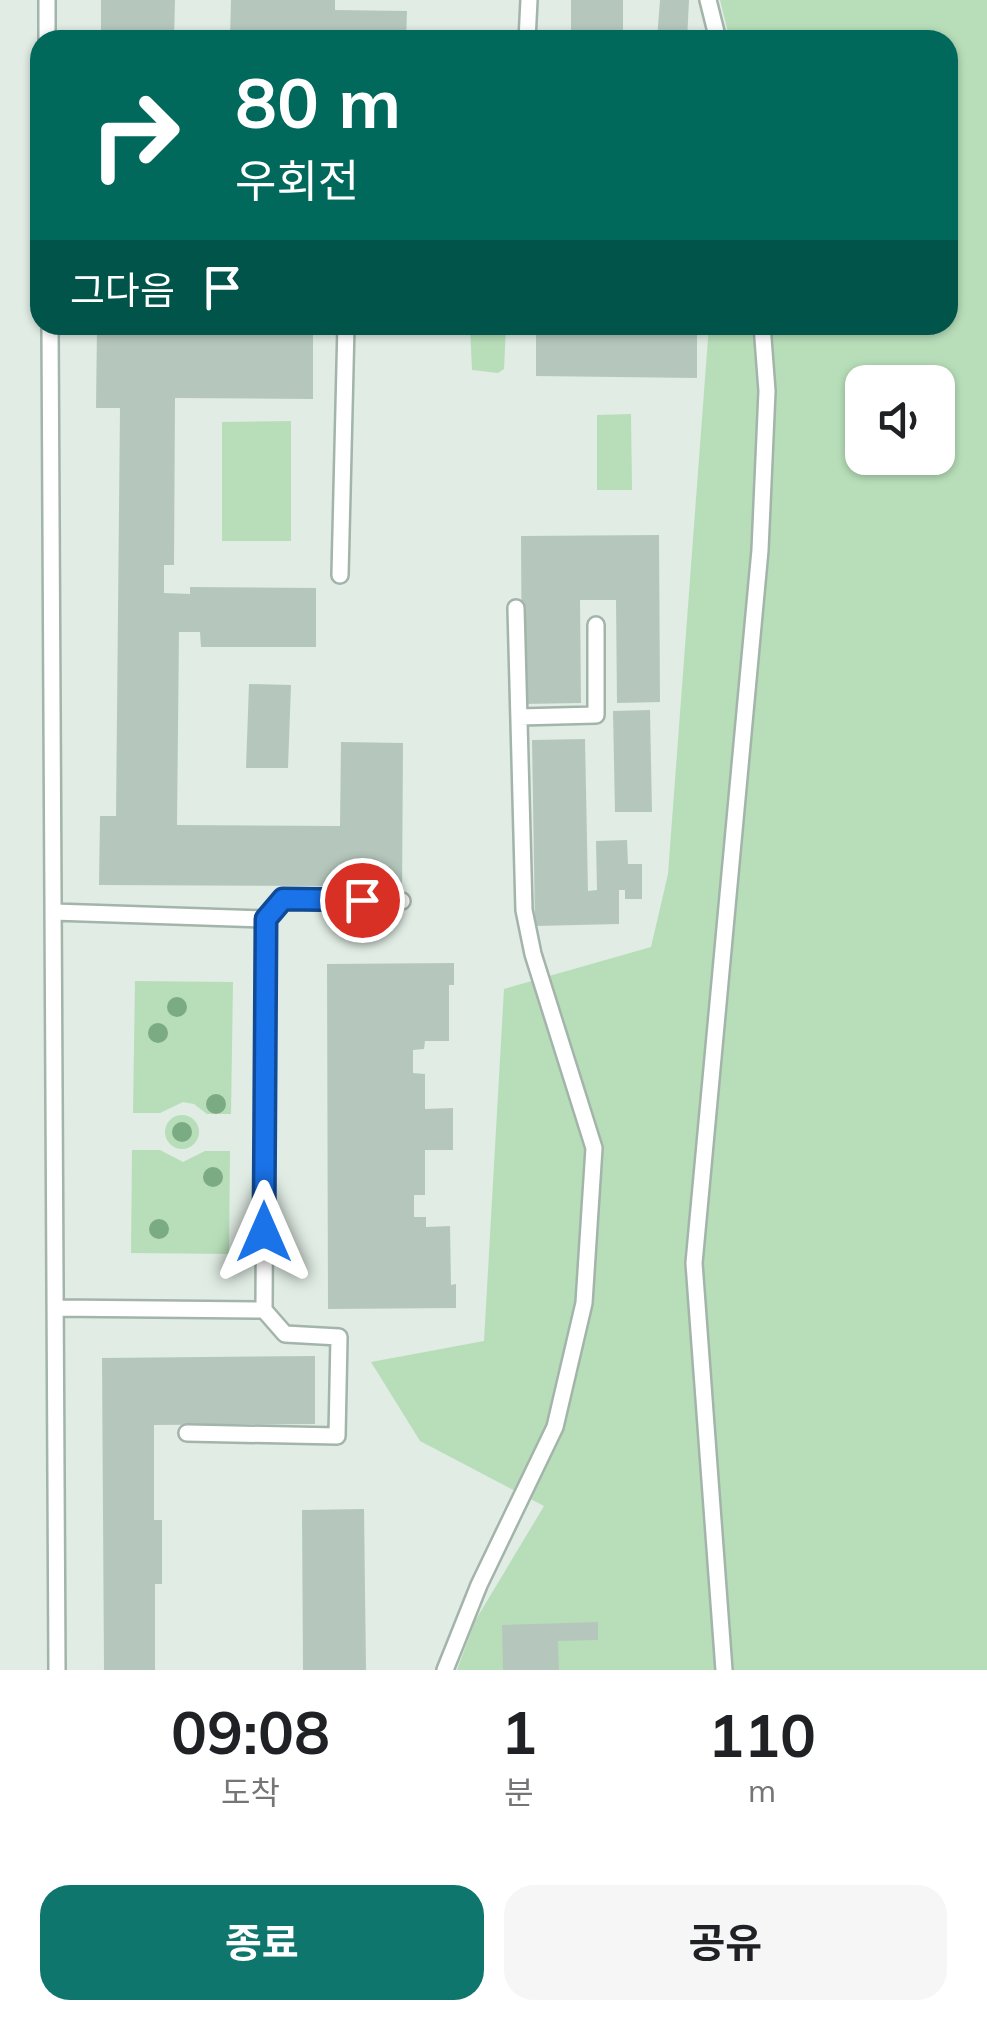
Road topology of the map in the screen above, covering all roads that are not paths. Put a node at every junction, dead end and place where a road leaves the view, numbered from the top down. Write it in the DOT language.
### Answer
graph roads {
  1 [pos="47,0"];
  2 [pos="529,0"];
  3 [pos="708,0"];
  4 [pos="47,30"];
  5 [pos="527,30"];
  6 [pos="716,30"];
  7 [pos="50,335"];
  8 [pos="346,335"];
  9 [pos="763,335"];
  10 [pos="340,574"];
  11 [pos="516,608"];
  12 [pos="596,626"];
  13 [pos="519,717"];
  14 [pos="402,901"];
  15 [pos="54,912"];
  16 [pos="266,919"];
  17 [pos="56,1308"];
  18 [pos="264,1310"];
  19 [pos="187,1433"];
  20 [pos="57,1670"];
  21 [pos="445,1670"];
  22 [pos="724,1670"];
  1 -- 4 [label="lane"];
  2 -- 5 [label="lane"];
  3 -- 6 [label="lane"];
  7 -- 15 [label="lane"];
  8 -- 10 [label="lane"];
  9 -- 22 [label="lane"];
  11 -- 13 [label="lane"];
  12 -- 13 [label="lane"];
  13 -- 21 [label="lane"];
  14 -- 16 [label="lane"];
  15 -- 16 [label="lane"];
  15 -- 17 [label="lane"];
  16 -- 18 [label="lane"];
  17 -- 18 [label="lane"];
  17 -- 20 [label="lane"];
  18 -- 19 [label="lane"];
}
